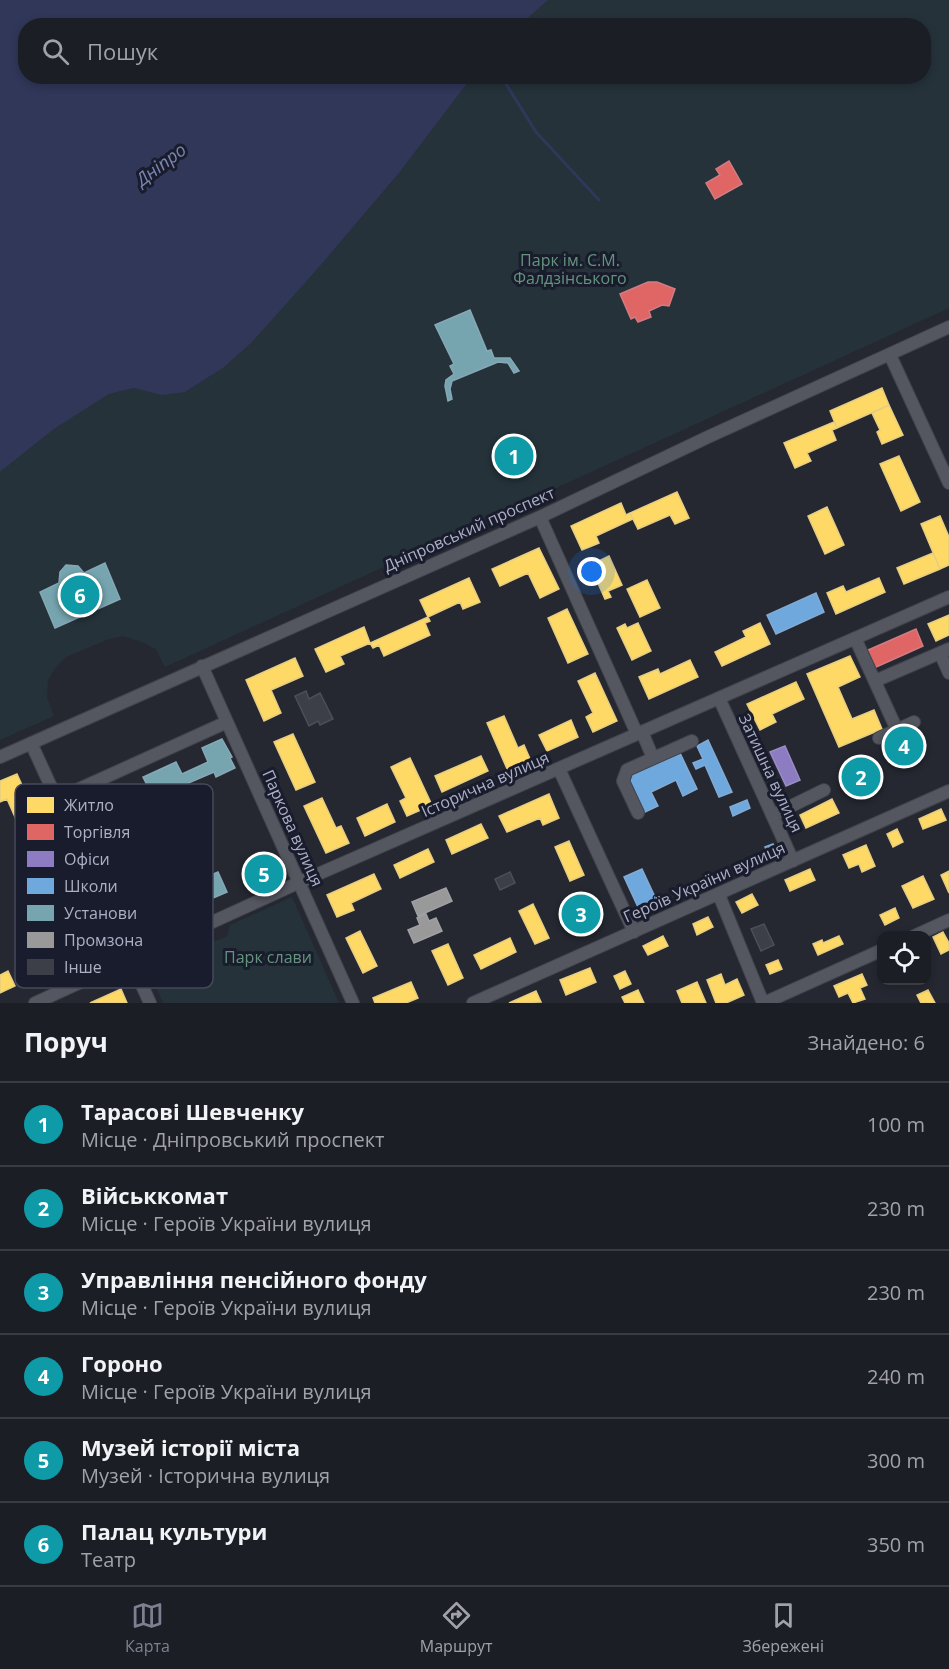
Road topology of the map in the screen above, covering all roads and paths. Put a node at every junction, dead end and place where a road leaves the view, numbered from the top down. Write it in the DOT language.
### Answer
graph roads {
  1 [pos="949,327"];
  2 [pos="890,355"];
  3 [pos="949,483"];
  4 [pos="540,517"];
  5 [pos="949,597"];
  6 [pos="855,638"];
  7 [pos="944,651"];
  8 [pos="202,666"];
  9 [pos="949,673"];
  10 [pos="875,681"];
  11 [pos="719,698"];
  12 [pos="227,722"];
  13 [pos="914,722"];
  14 [pos="897,730"];
  15 [pos="640,733"];
  16 [pos="879,738"];
  17 [pos="692,741"];
  18 [pos="31,743"];
  19 [pos="0,757"];
  20 [pos="653,758"];
  21 [pos="559,770"];
  22 [pos="50,784"];
  23 [pos="90,784"];
  24 [pos="824,790"];
  25 [pos="949,791"];
  26 [pos="638,813"];
  27 [pos="773,815"];
  28 [pos="793,861"];
  29 [pos="300,882"];
  30 [pos="719,895"];
  31 [pos="949,920"];
  32 [pos="213,922"];
  33 [pos="925,931"];
  34 [pos="634,932"];
  35 [pos="877,952"];
  36 [pos="68,988"];
  37 [pos="144,988"];
  38 [pos="35,1003"];
  39 [pos="150,1003"];
  40 [pos="353,1003"];
  41 [pos="473,1003"];
  42 [pos="764,1003"];
  1 -- 2 [label="street, Дніпровський проспект"];
  2 -- 3 [label="street"];
  2 -- 4 [label="street, Дніпровський проспект"];
  4 -- 8 [label="street, Дніпровський проспект"];
  4 -- 15 [label="street"];
  5 -- 6 [label="street, Історична вулиця"];
  6 -- 10 [label="street"];
  6 -- 11 [label="street, Історична вулиця"];
  7 -- 9 [label="street"];
  7 -- 10 [label="street"];
  8 -- 12 [label="street, Паркова вулиця"];
  8 -- 18 [label="street, Дніпровський проспект"];
  10 -- 14 [label="street"];
  11 -- 15 [label="street, Історична вулиця"];
  11 -- 27 [label="street, Затишна вулиця"];
  12 -- 23 [label="street"];
  12 -- 29 [label="street, Паркова вулиця"];
  13 -- 14 [label="street"];
  14 -- 16 [label="street"];
  15 -- 20 [label="street"];
  15 -- 21 [label="street, Історична вулиця"];
  17 -- 20 [label="street"];
  18 -- 19 [label="street, Дніпровський проспект"];
  18 -- 22 [label="street"];
  20 -- 26 [label="street"];
  21 -- 29 [label="street, Історична вулиця"];
  21 -- 34 [label="street"];
  24 -- 27 [label="street"];
  25 -- 28 [label="street, Героїв України вулиця"];
  27 -- 28 [label="street, Затишна вулиця"];
  28 -- 30 [label="street, Героїв України вулиця"];
  29 -- 32 [label="street, Історична вулиця"];
  29 -- 40 [label="street, Паркова вулиця"];
  30 -- 34 [label="street, Героїв України вулиця"];
  30 -- 42 [label="street"];
  31 -- 33 [label="street"];
  34 -- 41 [label="street, Героїв України вулиця"];
  35 -- 42 [label="street"];
  36 -- 38 [label="street, Історична вулиця"];
  37 -- 39 [label="street"];
}
